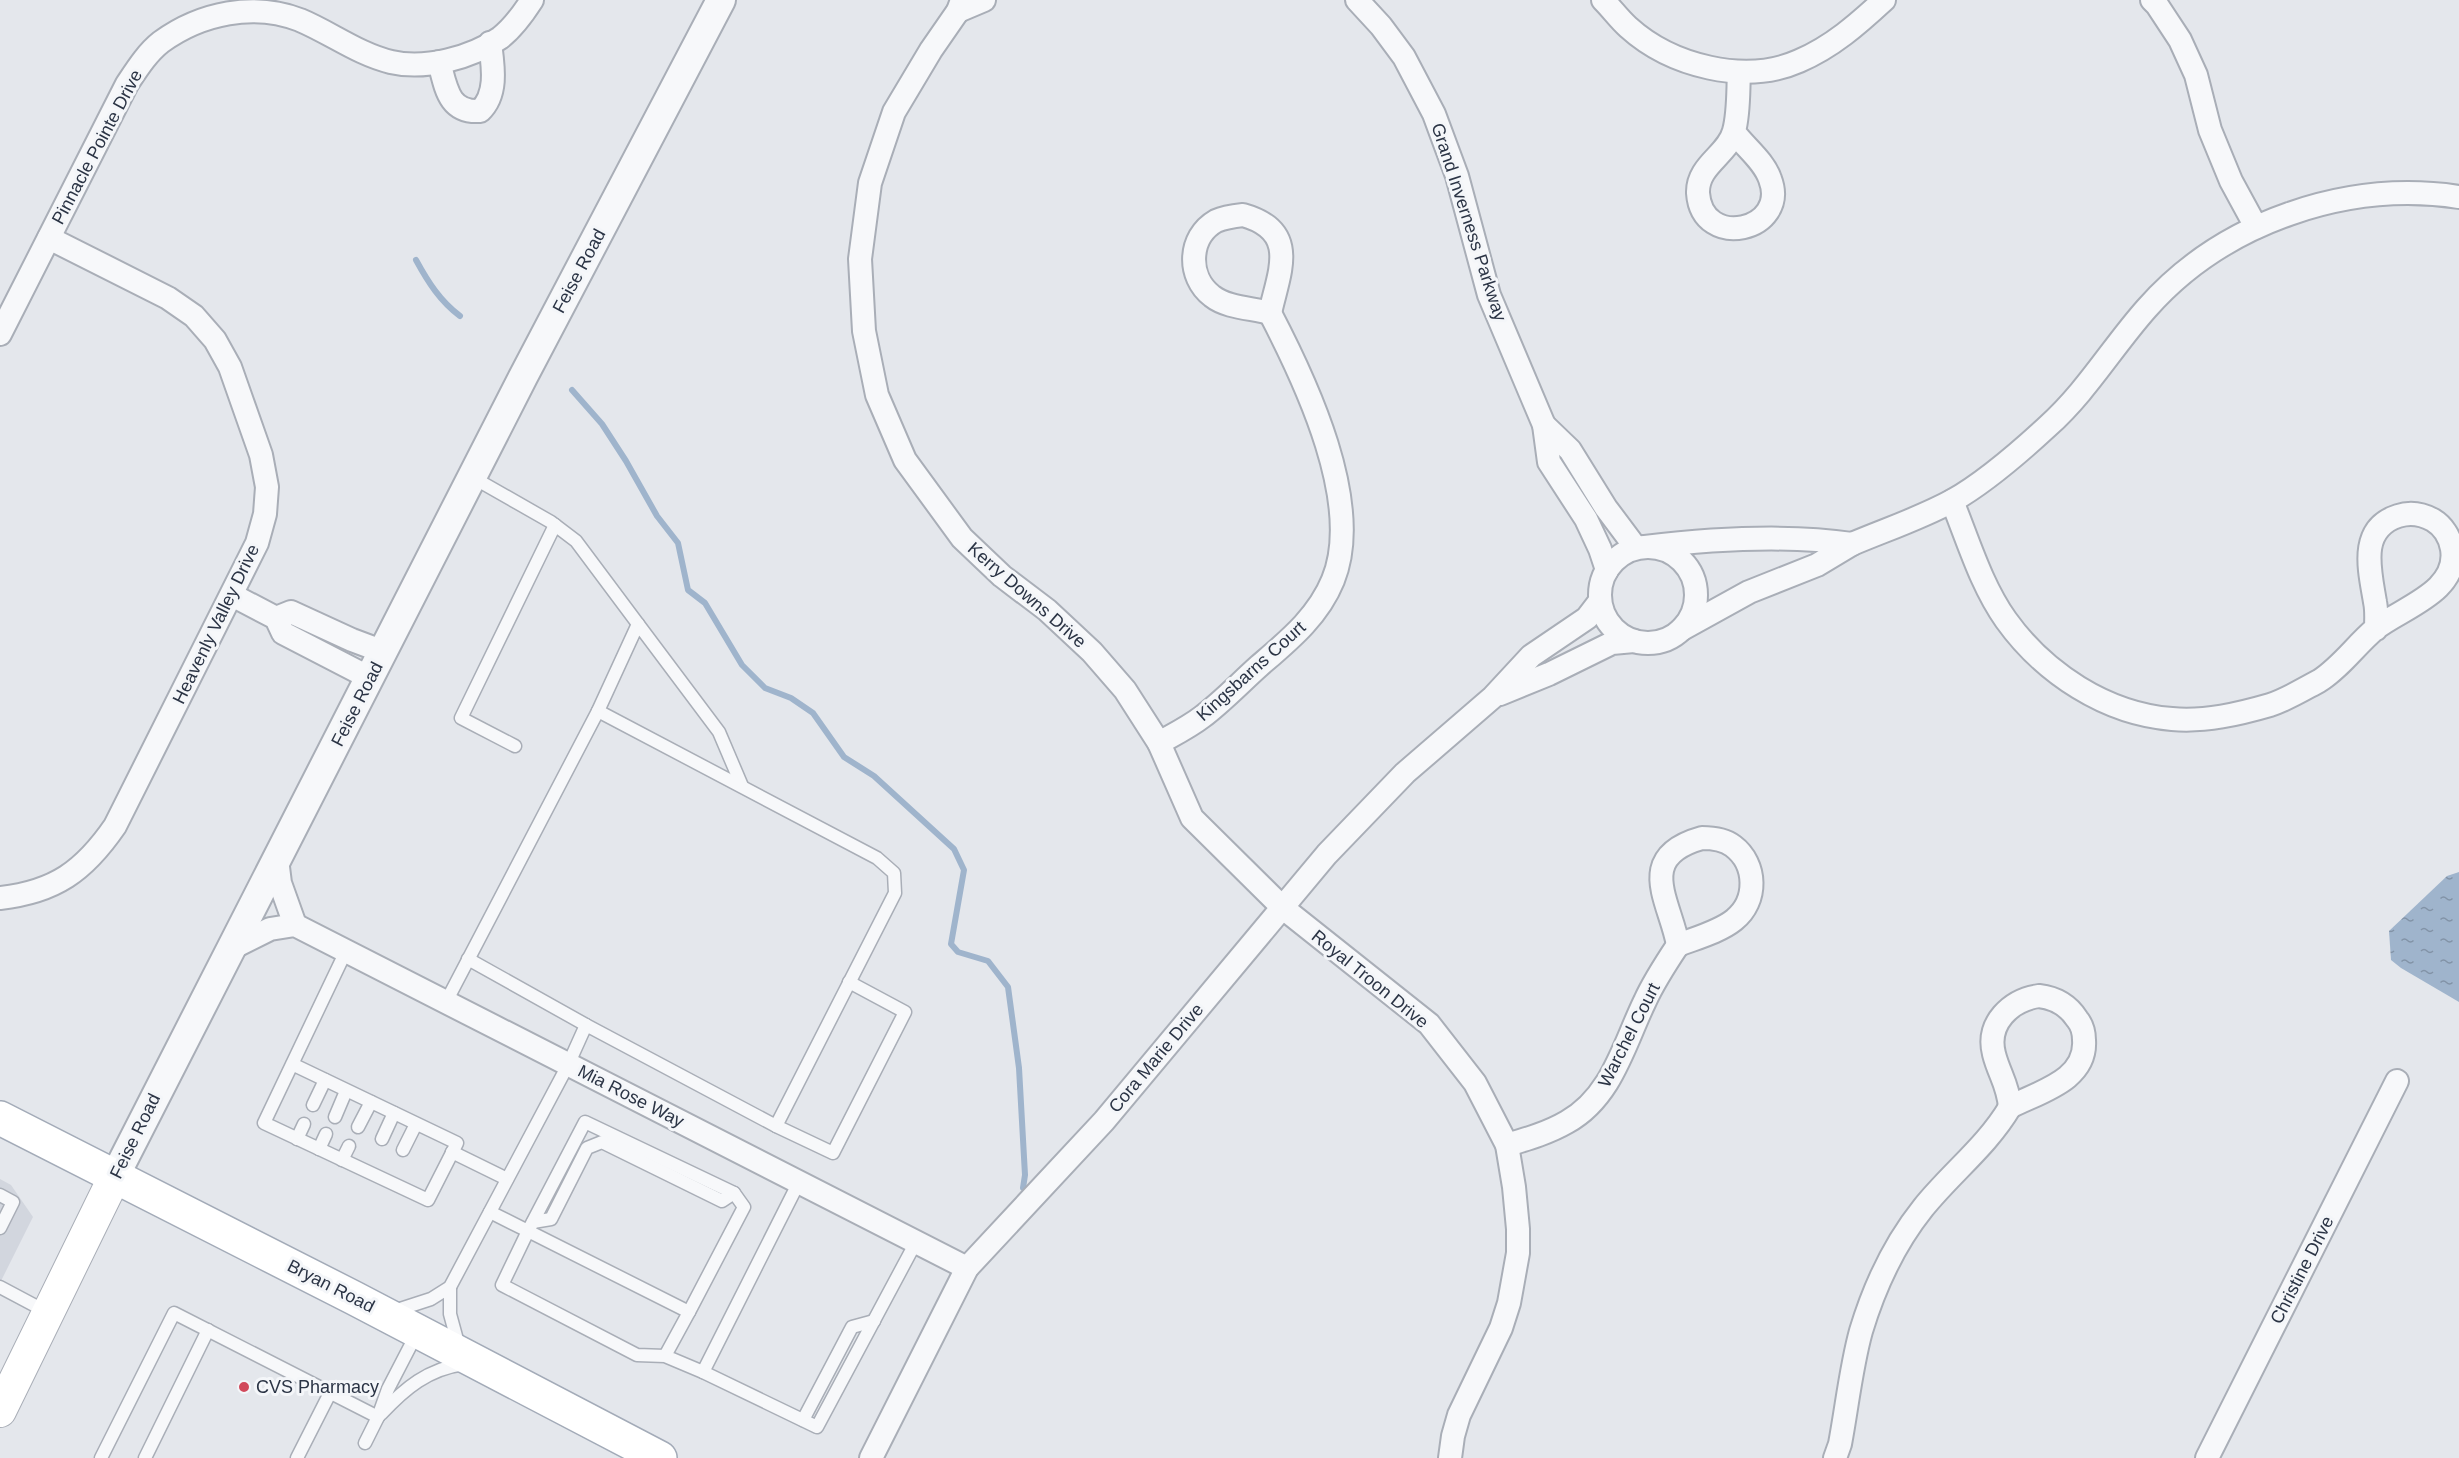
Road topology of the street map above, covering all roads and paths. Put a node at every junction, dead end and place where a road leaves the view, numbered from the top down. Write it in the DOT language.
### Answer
graph roads {
  1 [pos="532,0"];
  2 [pos="720,0"];
  3 [pos="984,0"];
  4 [pos="1357,0"];
  5 [pos="1604,0"];
  6 [pos="1884,0"];
  7 [pos="2152,0"];
  8 [pos="960,5"];
  9 [pos="204,10"];
  10 [pos="490,43"];
  11 [pos="439,62"];
  12 [pos="1739,72"];
  13 [pos="1734,132"];
  14 [pos="2459,197"];
  15 [pos="2256,226"];
  16 [pos="49,238"];
  17 [pos="168,298"];
  18 [pos="1270,314"];
  19 [pos="0,334"];
  20 [pos="1545,424"];
  21 [pos="472,477"];
  22 [pos="1952,501"];
  23 [pos="555,525"];
  24 [pos="1852,544"];
  25 [pos="1640,547"];
  26 [pos="1607,570"];
  27 [pos="231,595"];
  28 [pos="1600,601"];
  29 [pos="276,618"];
  30 [pos="638,624"];
  31 [pos="1682,629"];
  32 [pos="2376,629"];
  33 [pos="1634,641"];
  34 [pos="384,652"];
  35 [pos="370,678"];
  36 [pos="1493,697"];
  37 [pos="598,711"];
  38 [pos="1159,743"];
  39 [pos="515,746"];
  40 [pos="742,786"];
  41 [pos="277,860"];
  42 [pos="0,898"];
  43 [pos="1283,908"];
  44 [pos="295,925"];
  45 [pos="1678,945"];
  46 [pos="232,948"];
  47 [pos="346,951"];
  48 [pos="468,959"];
  49 [pos="849,982"];
  50 [pos="446,1002"];
  51 [pos="586,1025"];
  52 [pos="292,1064"];
  53 [pos="568,1065"];
  54 [pos="325,1080"];
  55 [pos="2397,1082"];
  56 [pos="346,1091"];
  57 [pos="371,1102"];
  58 [pos="313,1105"];
  59 [pos="2010,1107"];
  60 [pos="394,1113"];
  61 [pos="335,1117"];
  62 [pos="0,1118"];
  63 [pos="304,1124"];
  64 [pos="416,1124"];
  65 [pos="776,1126"];
  66 [pos="358,1127"];
  67 [pos="326,1134"];
  68 [pos="297,1139"];
  69 [pos="382,1139"];
  70 [pos="1507,1145"];
  71 [pos="349,1146"];
  72 [pos="319,1149"];
  73 [pos="403,1150"];
  74 [pos="452,1152"];
  75 [pos="372,1159"];
  76 [pos="342,1160"];
  77 [pos="393,1169"];
  78 [pos="366,1171"];
  79 [pos="115,1176"];
  80 [pos="507,1179"];
  81 [pos="388,1181"];
  82 [pos="799,1182"];
  83 [pos="734,1193"];
  84 [pos="0,1195"];
  85 [pos="490,1212"];
  86 [pos="530,1227"];
  87 [pos="0,1228"];
  88 [pos="916,1242"];
  89 [pos="967,1268"];
  90 [pos="0,1287"];
  91 [pos="450,1287"];
  92 [pos="47,1312"];
  93 [pos="689,1312"];
  94 [pos="384,1314"];
  95 [pos="208,1330"];
  96 [pos="418,1331"];
  97 [pos="665,1356"];
  98 [pos="469,1359"];
  99 [pos="703,1372"];
  100 [pos="330,1393"];
  101 [pos="0,1411"];
  102 [pos="378,1417"];
  103 [pos="365,1443"];
  104 [pos="101,1458"];
  105 [pos="146,1458"];
  106 [pos="297,1458"];
  107 [pos="660,1458"];
  108 [pos="871,1458"];
  109 [pos="1450,1458"];
  110 [pos="1835,1458"];
  111 [pos="2207,1458"];
  1 -- 10 [label="street, Pinnacle Pointe Drive"];
  2 -- 21 [label="street, Feise Road"];
  3 -- 8 [label="street, Kerry Downs Drive"];
  4 -- 20 [label="street, Grand Inverness Parkway"];
  5 -- 12 [label="street"];
  6 -- 12 [label="street"];
  7 -- 15 [label="street"];
  8 -- 38 [label="street, Kerry Downs Drive"];
  9 -- 11 [label="street, Pinnacle Pointe Drive"];
  9 -- 16 [label="street, Pinnacle Pointe Drive"];
  10 -- 11 [label="street, Pinnacle Pointe Drive"];
  10 -- 11 [label="street"];
  12 -- 13 [label="street"];
  14 -- 15 [label="street"];
  15 -- 22 [label="street"];
  16 -- 17 [label="street, Pinnacle Pointe Drive"];
  16 -- 19 [label="street, Pinnacle Pointe Drive"];
  17 -- 27 [label="street, Heavenly Valley Drive"];
  18 -- 18 [label="street"];
  18 -- 38 [label="street, Kingsbarns Court"];
  20 -- 25 [label="street, Grand Inverness Parkway"];
  20 -- 26 [label="street, Grand Inverness Parkway"];
  21 -- 23 [label="lane"];
  21 -- 34 [label="street, Feise Road"];
  22 -- 24 [label="street"];
  22 -- 32 [label="street"];
  23 -- 30 [label="lane"];
  23 -- 39 [label="lane"];
  24 -- 25 [label="street"];
  24 -- 31 [label="street"];
  25 -- 26 [label="street"];
  25 -- 31 [label="street"];
  26 -- 28 [label="street"];
  27 -- 29 [label="street"];
  27 -- 42 [label="street, Heavenly Valley Drive"];
  28 -- 33 [label="street"];
  28 -- 36 [label="street, Cora Marie Drive"];
  29 -- 34 [label="street"];
  29 -- 35 [label="street"];
  30 -- 37 [label="lane"];
  30 -- 40 [label="lane"];
  31 -- 33 [label="street"];
  32 -- 32 [label="street"];
  33 -- 36 [label="street, Cora Marie Drive"];
  34 -- 35 [label="street, Feise Road"];
  35 -- 41 [label="street, Feise Road"];
  36 -- 43 [label="street, Cora Marie Drive"];
  37 -- 40 [label="lane"];
  37 -- 48 [label="lane"];
  38 -- 43 [label="street, Kerry Downs Drive"];
  40 -- 49 [label="lane"];
  41 -- 44 [label="street"];
  41 -- 46 [label="street, Feise Road"];
  43 -- 70 [label="street, Royal Troon Drive"];
  43 -- 89 [label="street, Cora Marie Drive"];
  44 -- 46 [label="street"];
  44 -- 47 [label="street, Mia Rose Way"];
  45 -- 45 [label="street"];
  45 -- 70 [label="street, Warchel Court"];
  46 -- 79 [label="street, Feise Road"];
  47 -- 50 [label="street, Mia Rose Way"];
  47 -- 52 [label="lane"];
  48 -- 50 [label="lane"];
  48 -- 51 [label="lane"];
  49 -- 65 [label="lane"];
  49 -- 65 [label="lane"];
  50 -- 53 [label="street, Mia Rose Way"];
  51 -- 53 [label="lane"];
  51 -- 65 [label="lane"];
  52 -- 54 [label="lane"];
  52 -- 68 [label="lane"];
  53 -- 80 [label="lane"];
  53 -- 82 [label="street, Mia Rose Way"];
  54 -- 56 [label="lane"];
  54 -- 58 [label="lane"];
  55 -- 111 [label="street, Christine Drive"];
  56 -- 57 [label="lane"];
  56 -- 61 [label="lane"];
  57 -- 60 [label="lane"];
  57 -- 66 [label="lane"];
  59 -- 59 [label="street"];
  59 -- 110 [label="street"];
  60 -- 64 [label="lane"];
  60 -- 69 [label="lane"];
  62 -- 79 [label="main road, Bryan Road"];
  63 -- 68 [label="lane"];
  64 -- 73 [label="lane"];
  64 -- 74 [label="lane"];
  67 -- 72 [label="lane"];
  68 -- 72 [label="lane"];
  70 -- 109 [label="street, Royal Troon Drive"];
  71 -- 76 [label="lane"];
  72 -- 76 [label="lane"];
  74 -- 80 [label="lane"];
  74 -- 81 [label="lane"];
  75 -- 78 [label="lane"];
  76 -- 78 [label="lane"];
  77 -- 81 [label="lane"];
  78 -- 81 [label="lane"];
  79 -- 92 [label="main road, Feise Road"];
  79 -- 94 [label="main road, Bryan Road"];
  80 -- 85 [label="lane"];
  82 -- 88 [label="street, Mia Rose Way"];
  82 -- 99 [label="lane"];
  83 -- 86 [label="lane"];
  83 -- 86 [label="lane"];
  83 -- 93 [label="lane"];
  84 -- 87 [label="lane"];
  85 -- 86 [label="lane"];
  85 -- 91 [label="lane"];
  86 -- 93 [label="lane"];
  86 -- 97 [label="lane"];
  88 -- 89 [label="street, Mia Rose Way"];
  88 -- 99 [label="lane"];
  89 -- 108 [label="street, Cora Marie Drive"];
  90 -- 92 [label="lane"];
  91 -- 94 [label="lane"];
  91 -- 98 [label="lane"];
  92 -- 101 [label="main road, Feise Road"];
  93 -- 97 [label="lane"];
  94 -- 96 [label="main road, Bryan Road"];
  95 -- 100 [label="lane"];
  95 -- 104 [label="lane"];
  95 -- 105 [label="lane"];
  96 -- 98 [label="main road, Bryan Road"];
  96 -- 102 [label="lane"];
  97 -- 99 [label="lane"];
  98 -- 102 [label="lane"];
  98 -- 107 [label="main road, Bryan Road"];
  100 -- 102 [label="lane"];
  100 -- 106 [label="lane"];
  102 -- 103 [label="lane"];
}
